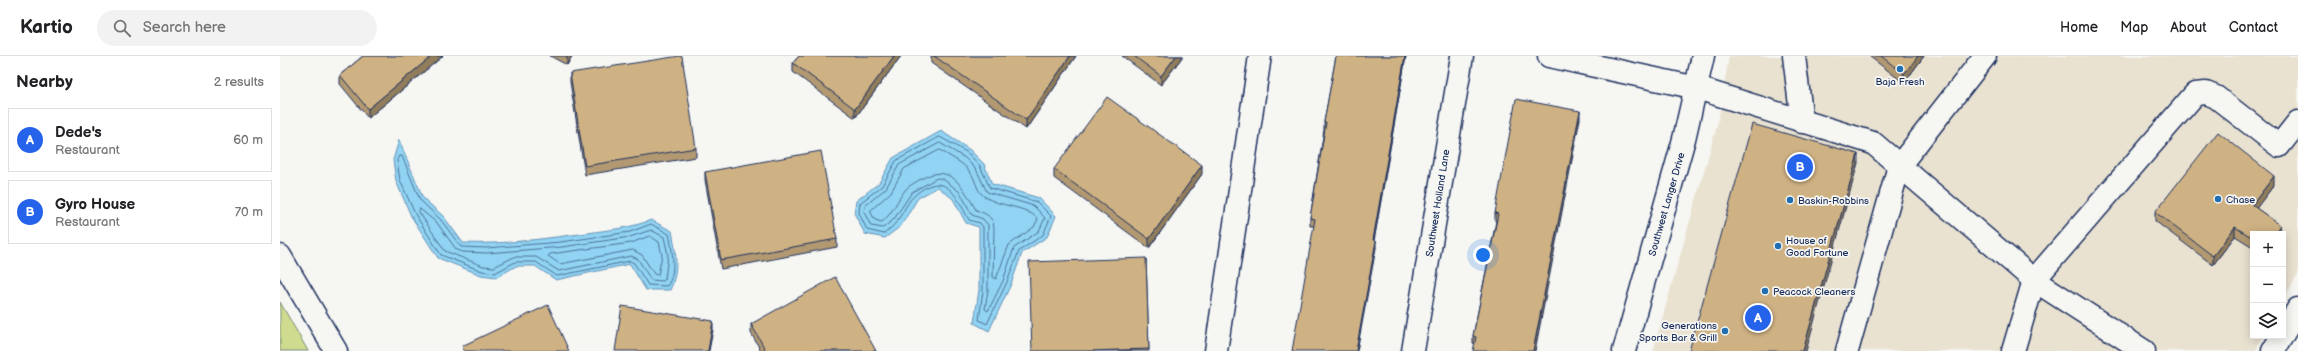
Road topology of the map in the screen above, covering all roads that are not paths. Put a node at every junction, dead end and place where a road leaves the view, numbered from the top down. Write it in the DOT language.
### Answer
graph roads {
  1 [pos="1260,56"];
  2 [pos="1462,56"];
  3 [pos="1549,56"];
  4 [pos="1702,56"];
  5 [pos="1794,56"];
  6 [pos="1984,56"];
  7 [pos="1697,88"];
  8 [pos="1802,122"];
  9 [pos="2298,122"];
  10 [pos="1899,166"];
  11 [pos="280,256"];
  12 [pos="2034,280"];
  13 [pos="2298,309"];
  14 [pos="2286,328"];
  15 [pos="2280,339"];
  16 [pos="336,351"];
  17 [pos="1216,351"];
  18 [pos="1413,351"];
  19 [pos="1624,351"];
  20 [pos="1847,351"];
  21 [pos="2013,351"];
  22 [pos="2144,351"];
  23 [pos="2273,351"];
  1 -- 17 [label="main road"];
  2 -- 18 [label="main road, Southwest Holland Lane"];
  3 -- 7 [label="main road"];
  4 -- 7 [label="main road, Southwest Langer Drive"];
  5 -- 8 [label="main road"];
  6 -- 10 [label="main road"];
  7 -- 8 [label="main road"];
  7 -- 19 [label="main road, Southwest Langer Drive"];
  8 -- 10 [label="main road"];
  9 -- 12 [label="main road"];
  10 -- 12 [label="main road"];
  10 -- 20 [label="main road"];
  11 -- 16 [label="main road"];
  12 -- 21 [label="main road"];
  12 -- 22 [label="main road"];
  13 -- 14 [label="main road"];
  15 -- 23 [label="main road"];
}
